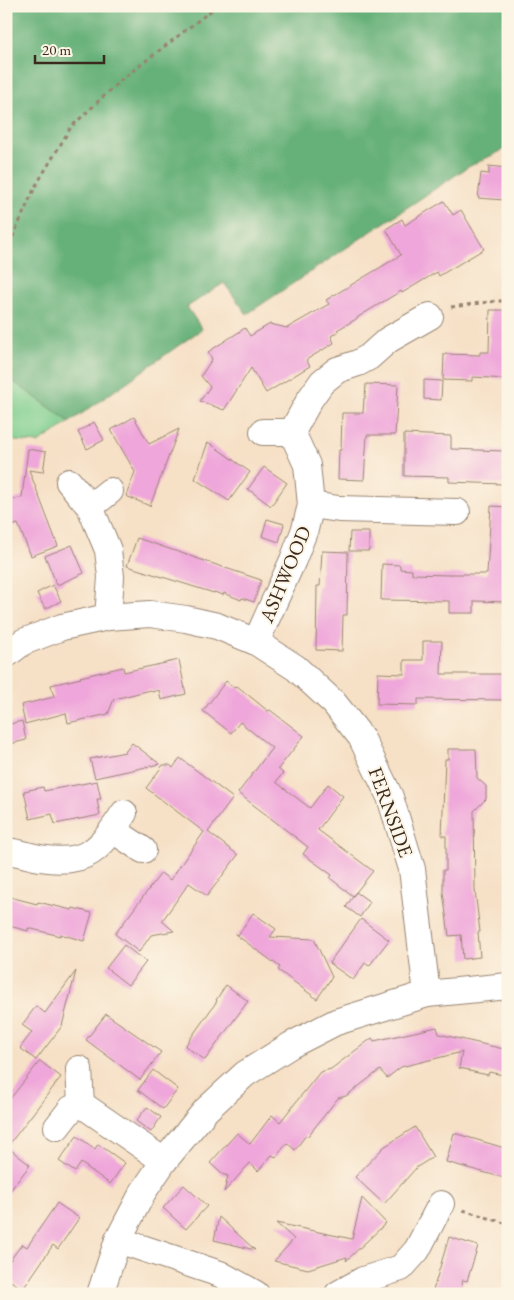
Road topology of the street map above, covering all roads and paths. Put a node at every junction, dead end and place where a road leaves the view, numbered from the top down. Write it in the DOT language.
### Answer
graph roads {
  1 [pos="217,6"];
  2 [pos="6,252"];
  3 [pos="508,301"];
  4 [pos="430,316"];
  5 [pos="263,432"];
  6 [pos="292,432"];
  7 [pos="69,482"];
  8 [pos="311,505"];
  9 [pos="457,512"];
  10 [pos="108,617"];
  11 [pos="256,642"];
  12 [pos="6,655"];
  13 [pos="143,850"];
  14 [pos="6,851"];
  15 [pos="508,986"];
  16 [pos="427,994"];
  17 [pos="79,1069"];
  18 [pos="81,1104"];
  19 [pos="57,1127"];
  20 [pos="164,1161"];
  21 [pos="441,1204"];
  22 [pos="508,1224"];
  23 [pos="118,1240"];
  24 [pos="100,1294"];
  25 [pos="256,1294"];
  26 [pos="338,1294"];
  1 -- 2 [label="path"];
  3 -- 4 [label="path"];
  4 -- 6 [label="street"];
  5 -- 6 [label="street"];
  6 -- 8 [label="street, ASHWOOD"];
  7 -- 10 [label="street"];
  8 -- 9 [label="street, ASHWOOD"];
  8 -- 11 [label="street, ASHWOOD"];
  10 -- 11 [label="street, FERNSIDE"];
  10 -- 12 [label="street, FERNSIDE"];
  11 -- 16 [label="street, FERNSIDE"];
  13 -- 14 [label="street"];
  15 -- 16 [label="street"];
  16 -- 20 [label="street"];
  17 -- 18 [label="street"];
  18 -- 19 [label="street"];
  18 -- 20 [label="street"];
  20 -- 23 [label="street"];
  21 -- 22 [label="path"];
  21 -- 26 [label="street"];
  23 -- 24 [label="street"];
  23 -- 25 [label="street"];
}
